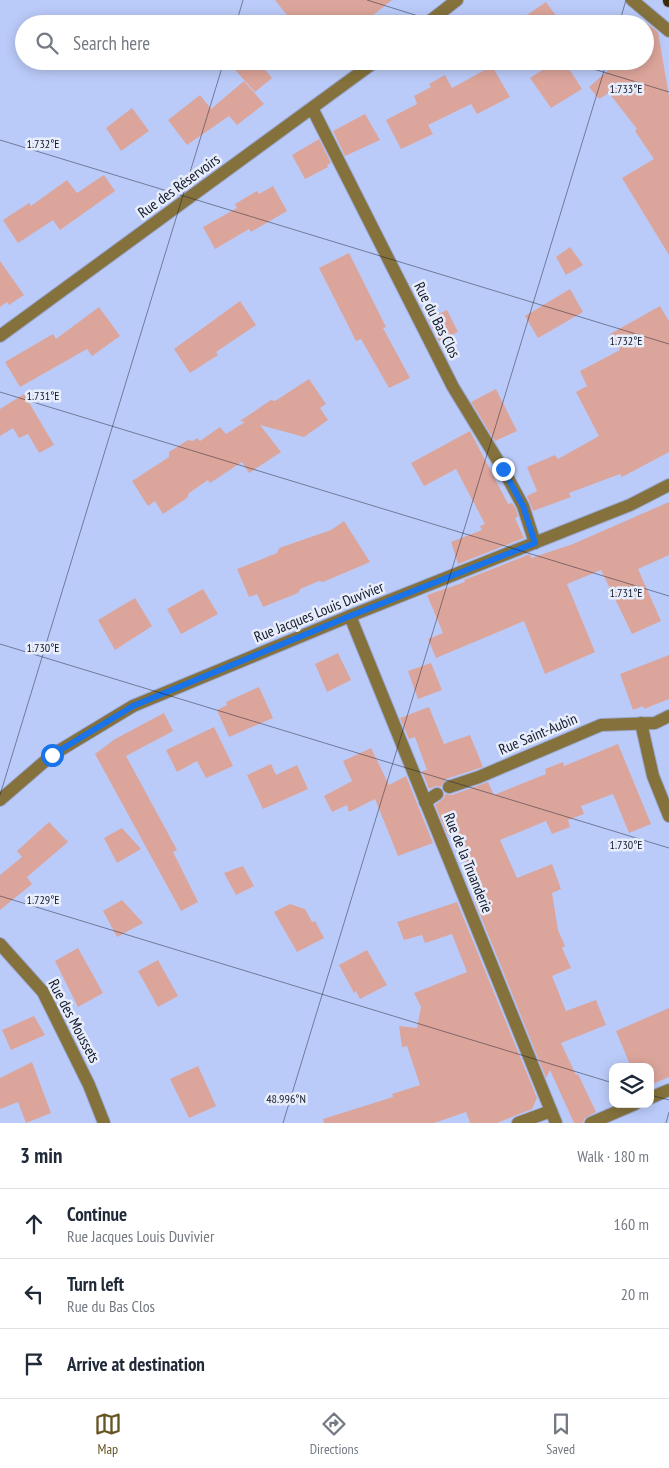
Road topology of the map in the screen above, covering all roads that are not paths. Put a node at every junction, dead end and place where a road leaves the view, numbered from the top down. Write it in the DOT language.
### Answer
graph roads {
  1 [pos="457,0"];
  2 [pos="632,0"];
  3 [pos="438,15"];
  4 [pos="650,15"];
  5 [pos="654,18"];
  6 [pos="669,31"];
  7 [pos="364,70"];
  8 [pos="312,110"];
  9 [pos="0,336"];
  10 [pos="669,485"];
  11 [pos="535,543"];
  12 [pos="350,616"];
  13 [pos="669,716"];
  14 [pos="641,723"];
  15 [pos="449,788"];
  16 [pos="437,794"];
  17 [pos="0,800"];
  18 [pos="425,802"];
  19 [pos="669,816"];
  20 [pos="0,944"];
  21 [pos="669,1090"];
  22 [pos="654,1096"];
  23 [pos="626,1108"];
  24 [pos="553,1117"];
  25 [pos="104,1123"];
  26 [pos="518,1123"];
  27 [pos="590,1123"];
  1 -- 3 [label="street"];
  2 -- 4 [label="street"];
  5 -- 6 [label="street"];
  7 -- 8 [label="street, Rue des Réservoirs"];
  8 -- 9 [label="street, Rue des Réservoirs"];
  8 -- 11 [label="street, Rue du Bas Clos"];
  10 -- 11 [label="street, Rue Jacques Louis Duvivier"];
  11 -- 12 [label="street, Rue Jacques Louis Duvivier"];
  12 -- 17 [label="street, Rue Jacques Louis Duvivier"];
  12 -- 18 [label="street, Rue de la Truanderie"];
  13 -- 14 [label="street, Rue Saint-Aubin"];
  14 -- 15 [label="street, Rue Saint-Aubin"];
  14 -- 19 [label="street"];
  16 -- 18 [label="street"];
  18 -- 24 [label="street, Rue de la Truanderie"];
  20 -- 25 [label="street, Rue des Moussets"];
  21 -- 22 [label="street"];
  23 -- 27 [label="street"];
  24 -- 26 [label="street"];
}
